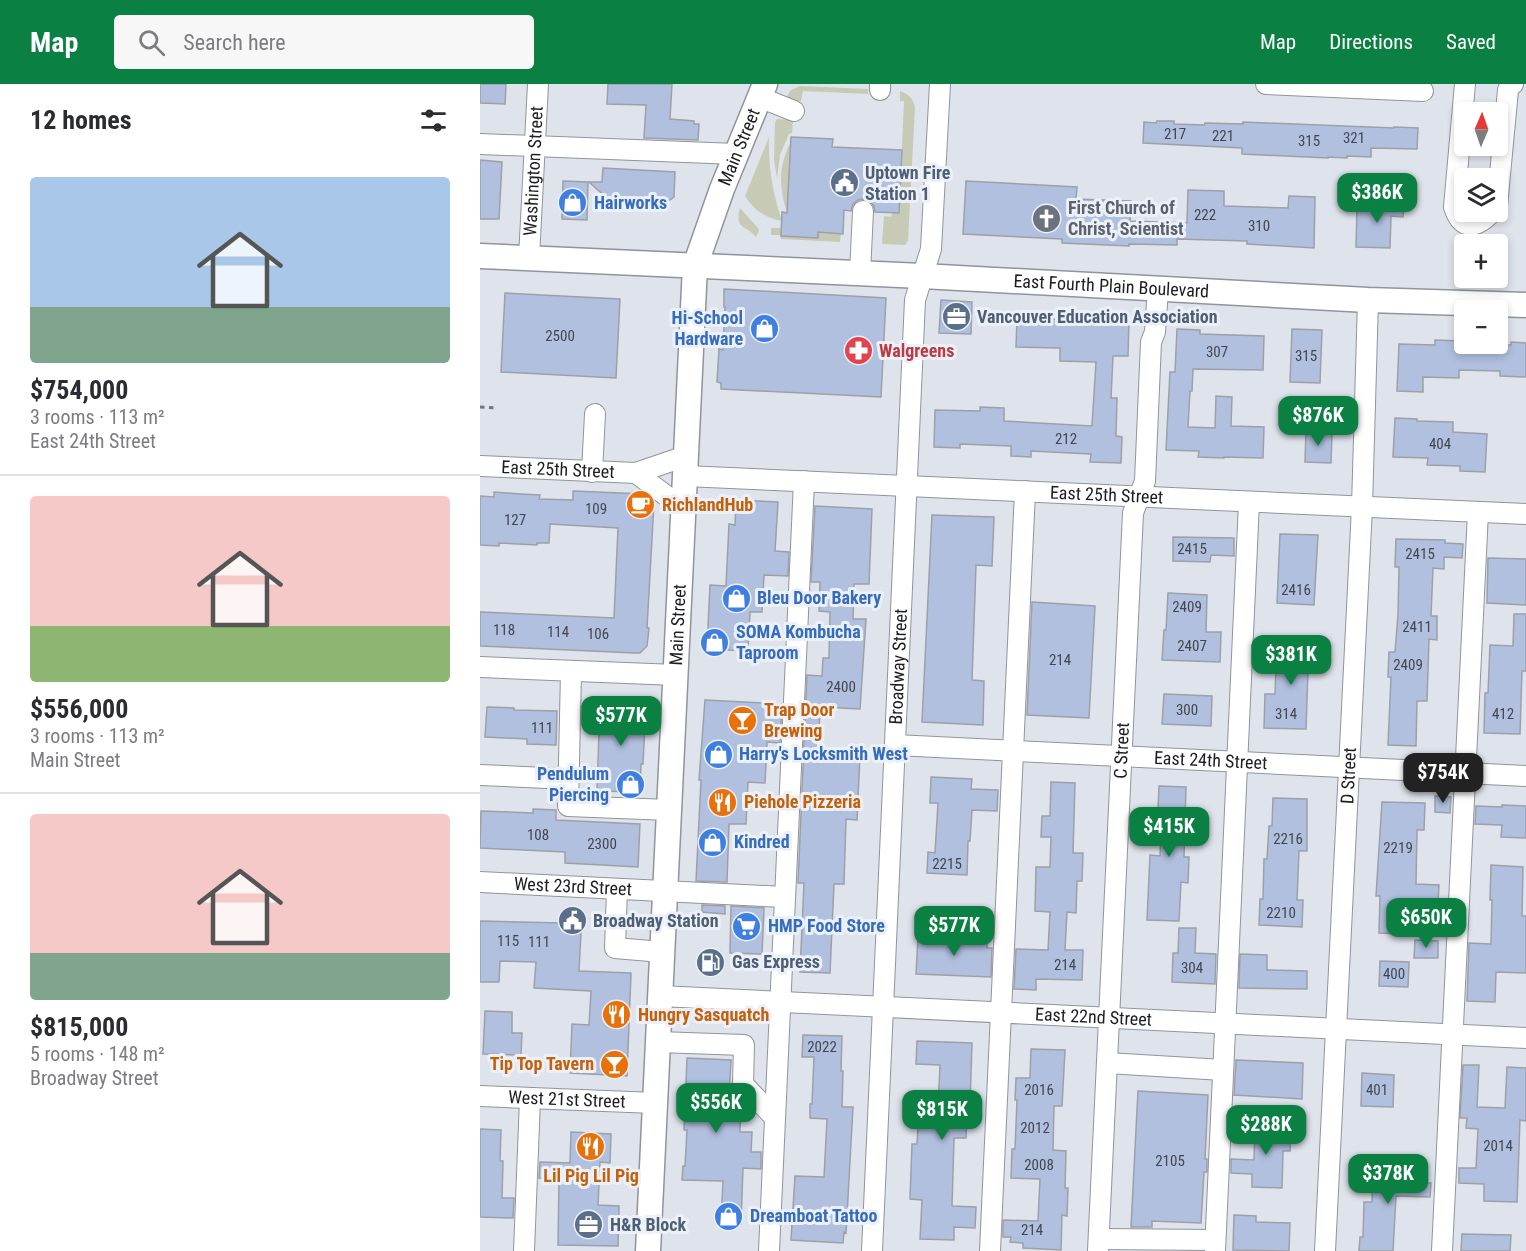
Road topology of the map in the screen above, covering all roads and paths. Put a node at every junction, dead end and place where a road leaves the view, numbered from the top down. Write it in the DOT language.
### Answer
graph roads {
  1 [pos="538,84"];
  2 [pos="940,84"];
  3 [pos="1266,84"];
  4 [pos="1465,84"];
  5 [pos="1515,84"];
  6 [pos="1526,84"];
  7 [pos="762,91"];
  8 [pos="1423,91"];
  9 [pos="794,111"];
  10 [pos="480,144"];
  11 [pos="535,146"];
  12 [pos="736,154"];
  13 [pos="1457,168"];
  14 [pos="1501,168"];
  15 [pos="863,211"];
  16 [pos="1462,222"];
  17 [pos="1480,222"];
  18 [pos="480,256"];
  19 [pos="529,258"];
  20 [pos="695,266"];
  21 [pos="860,273"];
  22 [pos="922,276"];
  23 [pos="1158,289"];
  24 [pos="1368,300"];
  25 [pos="1526,305"];
  26 [pos="480,407"];
  27 [pos="498,408"];
  28 [pos="595,414"];
  29 [pos="480,466"];
  30 [pos="686,466"];
  31 [pos="592,472"];
  32 [pos="636,472"];
  33 [pos="804,481"];
  34 [pos="907,486"];
  35 [pos="1025,491"];
  36 [pos="1139,496"];
  37 [pos="1248,502"];
  38 [pos="1362,507"];
  39 [pos="684,509"];
  40 [pos="1479,512"];
  41 [pos="1526,514"];
  42 [pos="480,667"];
  43 [pos="571,672"];
  44 [pos="676,675"];
  45 [pos="895,745"];
  46 [pos="1013,751"];
  47 [pos="1121,757"];
  48 [pos="1237,762"];
  49 [pos="1349,767"];
  50 [pos="1466,773"];
  51 [pos="480,775"];
  52 [pos="1526,776"];
  53 [pos="569,779"];
  54 [pos="669,810"];
  55 [pos="480,882"];
  56 [pos="617,889"];
  57 [pos="665,891"];
  58 [pos="785,897"];
  59 [pos="662,952"];
  60 [pos="660,996"];
  61 [pos="780,1002"];
  62 [pos="883,1007"];
  63 [pos="1001,1012"];
  64 [pos="1108,1018"];
  65 [pos="1225,1024"];
  66 [pos="1336,1029"];
  67 [pos="1453,1035"];
  68 [pos="1526,1038"];
  69 [pos="658,1042"];
  70 [pos="1107,1063"];
  71 [pos="1223,1070"];
  72 [pos="480,1096"];
  73 [pos="530,1098"];
  74 [pos="655,1103"];
  75 [pos="775,1118"];
  76 [pos="1098,1245"];
  77 [pos="1215,1246"];
  78 [pos="524,1251"];
  79 [pos="648,1251"];
  80 [pos="769,1251"];
  81 [pos="872,1251"];
  82 [pos="990,1251"];
  83 [pos="1325,1251"];
  84 [pos="1442,1251"];
  1 -- 11 [label="street, Washington Street"];
  2 -- 22 [label="street, Broadway Street"];
  3 -- 8 [label="street"];
  4 -- 13 [label="street"];
  5 -- 6 [label="street"];
  5 -- 14 [label="street"];
  7 -- 9 [label="street"];
  7 -- 12 [label="main road, Main Street"];
  10 -- 11 [label="street"];
  11 -- 12 [label="street"];
  11 -- 19 [label="street, Washington Street"];
  12 -- 20 [label="main road, Main Street"];
  15 -- 21 [label="street"];
  16 -- 17 [label="street"];
  18 -- 19 [label="main road, East Fourth Plain Boulevard"];
  19 -- 20 [label="main road, East Fourth Plain Boulevard"];
  20 -- 21 [label="main road, East Fourth Plain Boulevard"];
  20 -- 30 [label="main road, Main Street"];
  21 -- 22 [label="main road, East Fourth Plain Boulevard"];
  22 -- 23 [label="main road, East Fourth Plain Boulevard"];
  22 -- 34 [label="street, Broadway Street"];
  23 -- 24 [label="main road, East Fourth Plain Boulevard"];
  23 -- 36 [label="street, C Street"];
  24 -- 25 [label="main road, East Fourth Plain Boulevard"];
  24 -- 38 [label="street, D Street"];
  26 -- 27 [label="path"];
  28 -- 31 [label="street"];
  29 -- 31 [label="street, East 25th Street"];
  30 -- 32 [label="street, East 25th Street"];
  30 -- 33 [label="street, East 25th Street"];
  30 -- 39 [label="main road, Main Street"];
  31 -- 32 [label="street, East 25th Street"];
  32 -- 39 [label="street, East 25th Street"];
  33 -- 34 [label="street, East 25th Street"];
  33 -- 58 [label="street"];
  34 -- 35 [label="street, East 25th Street"];
  34 -- 45 [label="street, Broadway Street"];
  35 -- 36 [label="street, East 25th Street"];
  35 -- 46 [label="street"];
  36 -- 37 [label="street, East 25th Street"];
  36 -- 47 [label="street, C Street"];
  37 -- 38 [label="street, East 25th Street"];
  37 -- 48 [label="street"];
  38 -- 40 [label="street, East 25th Street"];
  38 -- 49 [label="street, D Street"];
  39 -- 44 [label="main road, Main Street"];
  40 -- 41 [label="street, East 25th Street"];
  40 -- 50 [label="street"];
  42 -- 43 [label="street"];
  43 -- 44 [label="street"];
  43 -- 53 [label="street"];
  44 -- 54 [label="main road, Main Street"];
  45 -- 46 [label="street, East 24th Street"];
  45 -- 62 [label="street, Broadway Street"];
  46 -- 47 [label="street, East 24th Street"];
  46 -- 63 [label="street"];
  47 -- 48 [label="street, East 24th Street"];
  47 -- 64 [label="street, C Street"];
  48 -- 49 [label="street, East 24th Street"];
  48 -- 65 [label="street"];
  49 -- 50 [label="street, East 24th Street"];
  49 -- 66 [label="street, D Street"];
  50 -- 52 [label="street, East 24th Street"];
  50 -- 67 [label="street"];
  51 -- 53 [label="street"];
  53 -- 54 [label="street"];
  54 -- 57 [label="main road, Main Street"];
  55 -- 56 [label="street, West 23rd Street"];
  56 -- 57 [label="street, West 23rd Street"];
  56 -- 59 [label="street"];
  57 -- 58 [label="street, West 23rd Street"];
  57 -- 59 [label="main road, Main Street"];
  58 -- 61 [label="street"];
  59 -- 60 [label="main road, Main Street"];
  60 -- 61 [label="street, East 22nd Street"];
  60 -- 69 [label="main road, Main Street"];
  61 -- 62 [label="street, East 22nd Street"];
  61 -- 75 [label="street"];
  62 -- 63 [label="street, East 22nd Street"];
  62 -- 81 [label="street, Broadway Street"];
  63 -- 64 [label="street, East 22nd Street"];
  63 -- 82 [label="street"];
  64 -- 65 [label="street, East 22nd Street"];
  64 -- 70 [label="street, C Street"];
  65 -- 66 [label="street, East 22nd Street"];
  65 -- 71 [label="street"];
  66 -- 67 [label="street, East 22nd Street"];
  66 -- 83 [label="street, D Street"];
  67 -- 68 [label="street, East 22nd Street"];
  67 -- 84 [label="street"];
  69 -- 74 [label="main road, Main Street"];
  69 -- 75 [label="street"];
  70 -- 71 [label="street"];
  70 -- 76 [label="street, C Street"];
  71 -- 77 [label="street"];
  72 -- 73 [label="street, West 21st Street"];
  73 -- 74 [label="street, West 21st Street"];
  73 -- 78 [label="street"];
  74 -- 79 [label="main road, Main Street"];
  75 -- 80 [label="street"];
  76 -- 77 [label="street"];
}
